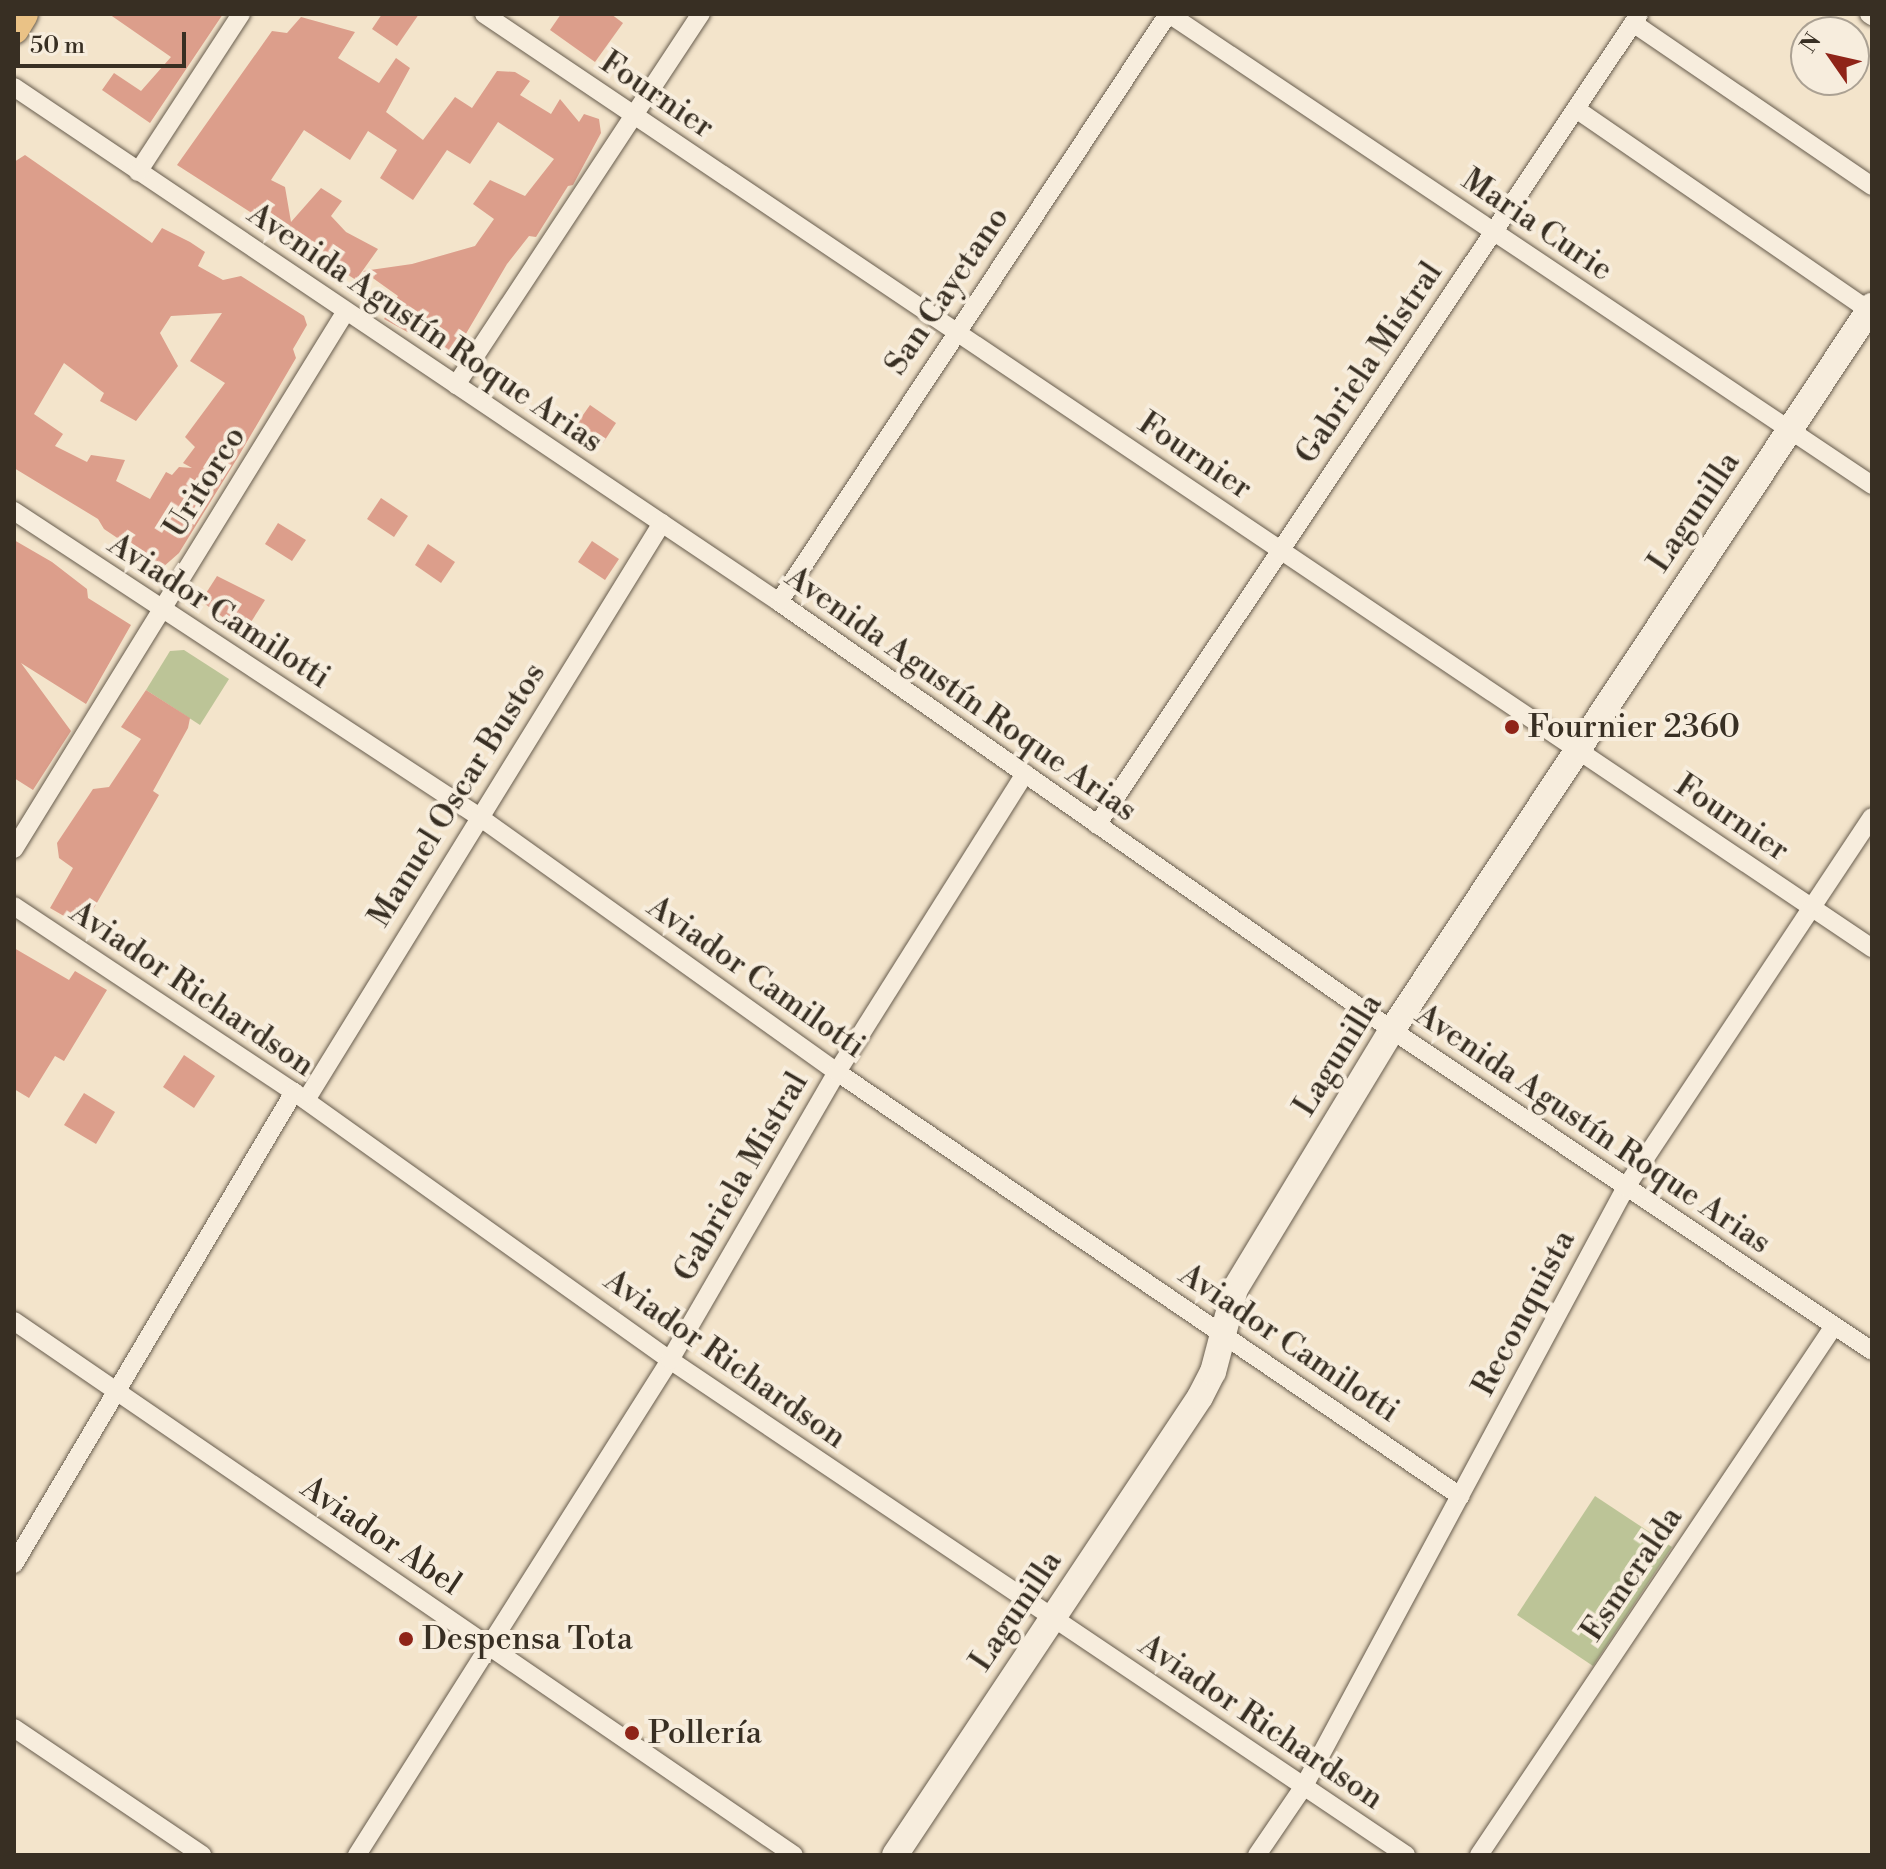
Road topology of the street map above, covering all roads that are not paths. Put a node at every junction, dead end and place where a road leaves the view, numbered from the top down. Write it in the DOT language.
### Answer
graph roads {
  1 [pos="23,14"];
  2 [pos="241,14"];
  3 [pos="484,14"];
  4 [pos="701,14"];
  5 [pos="1168,14"];
  6 [pos="1636,18"];
  7 [pos="14,29"];
  8 [pos="14,87"];
  9 [pos="1576,109"];
  10 [pos="633,115"];
  11 [pos="138,172"];
  12 [pos="1872,186"];
  13 [pos="1493,232"];
  14 [pos="1871,308"];
  15 [pos="346,311"];
  16 [pos="955,331"];
  17 [pos="456,385"];
  18 [pos="1789,430"];
  19 [pos="1872,485"];
  20 [pos="14,511"];
  21 [pos="662,523"];
  22 [pos="1280,550"];
  23 [pos="779,602"];
  24 [pos="161,611"];
  25 [pos="1576,749"];
  26 [pos="1025,773"];
  27 [pos="478,816"];
  28 [pos="1872,817"];
  29 [pos="1097,825"];
  30 [pos="14,849"];
  31 [pos="14,906"];
  32 [pos="1811,908"];
  33 [pos="1872,948"];
  34 [pos="1392,1030"];
  35 [pos="837,1072"];
  36 [pos="300,1096"];
  37 [pos="1626,1187"];
  38 [pos="14,1321"];
  39 [pos="1834,1326"];
  40 [pos="1222,1334"];
  41 [pos="1869,1342"];
  42 [pos="670,1360"];
  43 [pos="119,1393"];
  44 [pos="1460,1496"];
  45 [pos="14,1564"];
  46 [pos="1053,1618"];
  47 [pos="490,1647"];
  48 [pos="14,1728"];
  49 [pos="1304,1786"];
  50 [pos="202,1855"];
  51 [pos="357,1855"];
  52 [pos="794,1855"];
  53 [pos="895,1855"];
  54 [pos="1257,1855"];
  55 [pos="1406,1855"];
  56 [pos="1479,1855"];
  1 -- 7 [label="main road"];
  2 -- 11 [label="street"];
  3 -- 10 [label="street, Fournier"];
  4 -- 10 [label="street"];
  5 -- 13 [label="street, Maria Curie"];
  5 -- 16 [label="street, San Cayetano"];
  6 -- 9 [label="street, Gabriela Mistral"];
  6 -- 12 [label="street"];
  8 -- 11 [label="street, Avenida Agustín Roque Arias"];
  9 -- 13 [label="street, Gabriela Mistral"];
  9 -- 14 [label="street"];
  10 -- 16 [label="street, Fournier"];
  10 -- 17 [label="street"];
  11 -- 15 [label="street, Avenida Agustín Roque Arias"];
  13 -- 18 [label="street, Maria Curie"];
  13 -- 22 [label="street, Gabriela Mistral"];
  14 -- 18 [label="main road, Lagunilla"];
  15 -- 17 [label="street, Avenida Agustín Roque Arias"];
  15 -- 24 [label="street, Uritorco"];
  16 -- 22 [label="street, Fournier"];
  16 -- 23 [label="street, San Cayetano"];
  17 -- 21 [label="street, Avenida Agustín Roque Arias"];
  18 -- 19 [label="street, Maria Curie"];
  18 -- 25 [label="main road, Lagunilla"];
  20 -- 24 [label="street, Aviador Camilotti"];
  21 -- 23 [label="street, Avenida Agustín Roque Arias"];
  21 -- 27 [label="street, Manuel Oscar Bustos"];
  22 -- 25 [label="street, Fournier"];
  22 -- 29 [label="street, Gabriela Mistral"];
  23 -- 26 [label="street, Avenida Agustín Roque Arias"];
  24 -- 27 [label="street, Aviador Camilotti"];
  24 -- 30 [label="street, Uritorco"];
  25 -- 32 [label="street, Fournier"];
  25 -- 34 [label="main road, Lagunilla"];
  26 -- 29 [label="street, Avenida Agustín Roque Arias"];
  26 -- 35 [label="street, Gabriela Mistral"];
  27 -- 35 [label="street, Aviador Camilotti"];
  27 -- 36 [label="street, Manuel Oscar Bustos"];
  28 -- 32 [label="street, Reconquista"];
  29 -- 34 [label="street, Avenida Agustín Roque Arias"];
  31 -- 36 [label="street, Aviador Richardson"];
  32 -- 33 [label="street, Fournier"];
  32 -- 37 [label="street, Reconquista"];
  34 -- 37 [label="street, Avenida Agustín Roque Arias"];
  34 -- 40 [label="main road, Lagunilla"];
  35 -- 40 [label="street, Aviador Camilotti"];
  35 -- 42 [label="street, Gabriela Mistral"];
  36 -- 42 [label="street, Aviador Richardson"];
  36 -- 43 [label="street, Manuel Oscar Bustos"];
  37 -- 39 [label="street, Avenida Agustín Roque Arias"];
  37 -- 44 [label="street, Reconquista"];
  38 -- 43 [label="street, Aviador Abel"];
  39 -- 41 [label="street, Avenida Agustín Roque Arias"];
  39 -- 56 [label="street, Esmeralda"];
  40 -- 44 [label="street, Aviador Camilotti"];
  40 -- 46 [label="main road, Lagunilla"];
  42 -- 46 [label="street, Aviador Richardson"];
  42 -- 47 [label="street, Gabriela Mistral"];
  43 -- 45 [label="street, Manuel Oscar Bustos"];
  43 -- 47 [label="street, Aviador Abel"];
  44 -- 49 [label="street, Reconquista"];
  46 -- 49 [label="street, Aviador Richardson"];
  46 -- 53 [label="main road, Lagunilla"];
  47 -- 51 [label="street, Gabriela Mistral"];
  47 -- 52 [label="street, Aviador Abel"];
  48 -- 50 [label="street"];
  49 -- 54 [label="street, Reconquista"];
  49 -- 55 [label="street, Aviador Richardson"];
}
